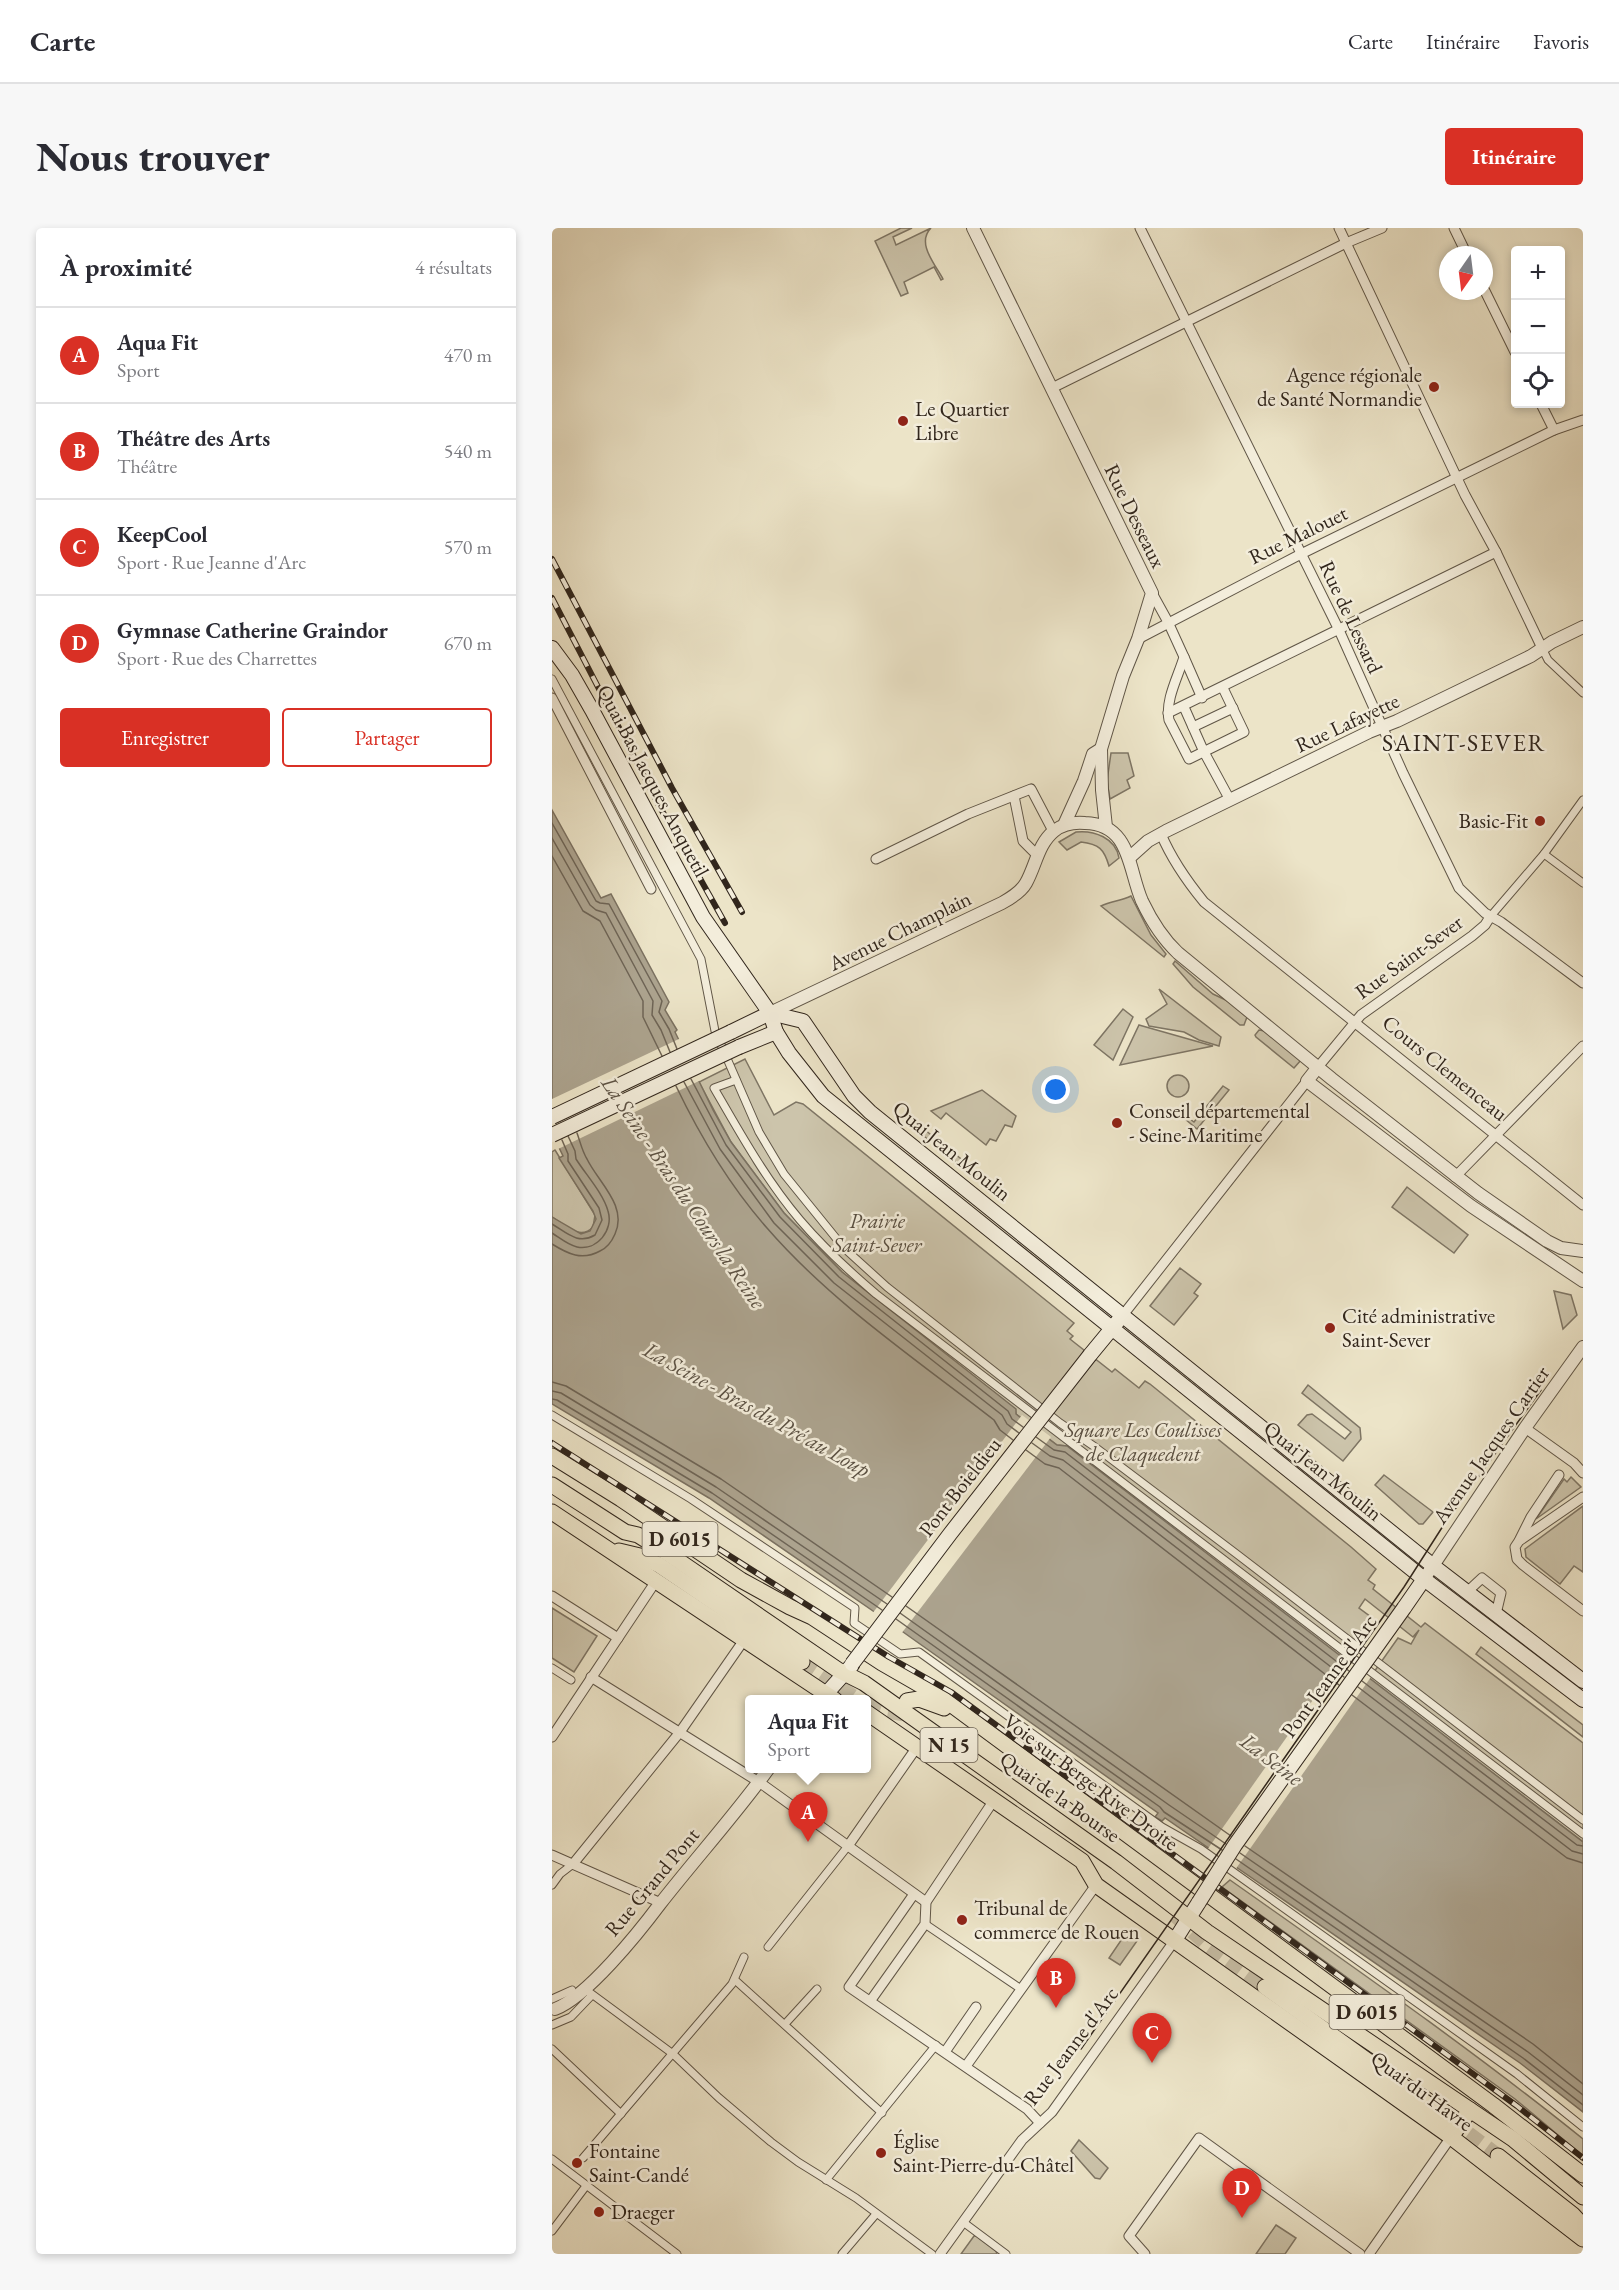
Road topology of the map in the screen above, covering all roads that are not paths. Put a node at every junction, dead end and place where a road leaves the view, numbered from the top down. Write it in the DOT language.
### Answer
graph roads {
  1 [pos="973,228"];
  2 [pos="1140,228"];
  3 [pos="1339,228"];
  4 [pos="1382,228"];
  5 [pos="1454,228"];
  6 [pos="1346,243"];
  7 [pos="1463,246"];
  8 [pos="1489,300"];
  9 [pos="1186,322"];
  10 [pos="1511,344"];
  11 [pos="1052,387"];
  12 [pos="1543,408"];
  13 [pos="1583,420"];
  14 [pos="1554,430"];
  15 [pos="1458,479"];
  16 [pos="1496,552"];
  17 [pos="1301,554"];
  18 [pos="1152,593"];
  19 [pos="1168,622"];
  20 [pos="1583,627"];
  21 [pos="1338,630"];
  22 [pos="1138,639"];
  23 [pos="1542,648"];
  24 [pos="553,650"];
  25 [pos="1184,657"];
  26 [pos="552,679"];
  27 [pos="1223,688"];
  28 [pos="1583,693"];
  29 [pos="552,698"];
  30 [pos="1203,698"];
  31 [pos="1184,706"];
  32 [pos="1233,708"];
  33 [pos="1168,713"];
  34 [pos="1193,727"];
  35 [pos="1383,727"];
  36 [pos="1101,750"];
  37 [pos="1204,752"];
  38 [pos="1014,796"];
  39 [pos="1230,800"];
  40 [pos="1583,800"];
  41 [pos="1106,827"];
  42 [pos="1059,828"];
  43 [pos="1161,834"];
  44 [pos="1544,854"];
  45 [pos="1037,855"];
  46 [pos="1129,858"];
  47 [pos="876,859"];
  48 [pos="1583,883"];
  49 [pos="651,889"];
  50 [pos="1490,916"];
  51 [pos="1583,983"];
  52 [pos="770,1013"];
  53 [pos="1355,1021"];
  54 [pos="776,1032"];
  55 [pos="1583,1046"];
  56 [pos="1318,1067"];
  57 [pos="736,1080"];
  58 [pos="1307,1081"];
  59 [pos="845,1083"];
  60 [pos="823,1096"];
  61 [pos="552,1118"];
  62 [pos="552,1135"];
  63 [pos="1496,1135"];
  64 [pos="1455,1177"];
  65 [pos="1583,1205"];
  66 [pos="1583,1251"];
  67 [pos="1058,1263"];
  68 [pos="1048,1277"];
  69 [pos="1583,1281"];
  70 [pos="1123,1315"];
  71 [pos="1112,1328"];
  72 [pos="1583,1347"];
  73 [pos="552,1415"];
  74 [pos="1525,1428"];
  75 [pos="552,1455"];
  76 [pos="1583,1473"];
  77 [pos="1559,1475"];
  78 [pos="555,1489"];
  79 [pos="1583,1497"];
  80 [pos="552,1512"];
  81 [pos="625,1532"];
  82 [pos="1519,1541"];
  83 [pos="606,1548"];
  84 [pos="659,1565"];
  85 [pos="1432,1565"];
  86 [pos="1424,1579"];
  87 [pos="656,1581"];
  88 [pos="1467,1592"];
  89 [pos="552,1596"];
  90 [pos="1583,1611"];
  91 [pos="1496,1614"];
  92 [pos="618,1638"];
  93 [pos="744,1640"];
  94 [pos="802,1662"];
  95 [pos="552,1668"];
  96 [pos="849,1669"];
  97 [pos="591,1677"];
  98 [pos="571,1680"];
  99 [pos="1583,1681"];
  100 [pos="823,1695"];
  101 [pos="829,1695"];
  102 [pos="1583,1700"];
  103 [pos="907,1701"];
  104 [pos="871,1715"];
  105 [pos="680,1732"];
  106 [pos="552,1737"];
  107 [pos="917,1747"];
  108 [pos="1018,1755"];
  109 [pos="765,1773"];
  110 [pos="759,1782"];
  111 [pos="1013,1790"];
  112 [pos="994,1800"];
  113 [pos="1583,1820"];
  114 [pos="1583,1834"];
  115 [pos="848,1846"];
  116 [pos="552,1855"];
  117 [pos="1109,1858"];
  118 [pos="573,1864"];
  119 [pos="1094,1882"];
  120 [pos="552,1885"];
  121 [pos="914,1894"];
  122 [pos="926,1902"];
  123 [pos="661,1903"];
  124 [pos="1189,1918"];
  125 [pos="925,1924"];
  126 [pos="1174,1940"];
  127 [pos="768,1947"];
  128 [pos="1233,1949"];
  129 [pos="744,1958"];
  130 [pos="1252,1962"];
  131 [pos="1217,1971"];
  132 [pos="735,1980"];
  133 [pos="1235,1983"];
  134 [pos="1265,1987"];
  135 [pos="817,1989"];
  136 [pos="1021,1989"];
  137 [pos="583,1992"];
  138 [pos="871,2000"];
  139 [pos="553,2004"];
  140 [pos="976,2007"];
  141 [pos="552,2025"];
  142 [pos="787,2026"];
  143 [pos="936,2045"];
  144 [pos="552,2049"];
  145 [pos="945,2052"];
  146 [pos="673,2054"];
  147 [pos="966,2066"];
  148 [pos="1470,2110"];
  149 [pos="882,2113"];
  150 [pos="621,2114"];
  151 [pos="1450,2120"];
  152 [pos="1040,2123"];
  153 [pos="1583,2127"];
  154 [pos="1451,2137"];
  155 [pos="1498,2156"];
  156 [pos="583,2158"];
  157 [pos="552,2159"];
  158 [pos="1583,2175"];
  159 [pos="826,2180"];
  160 [pos="586,2186"];
  161 [pos="1583,2197"];
  162 [pos="876,2214"];
  163 [pos="963,2222"];
  164 [pos="1583,2226"];
  165 [pos="552,2231"];
  166 [pos="1583,2239"];
  167 [pos="677,2254"];
  168 [pos="842,2254"];
  169 [pos="932,2254"];
  170 [pos="940,2254"];
  171 [pos="1006,2254"];
  172 [pos="1145,2254"];
  173 [pos="1360,2254"];
  174 [pos="1369,2254"];
  1 -- 11 [label="street, Rue Desseaux"];
  2 -- 9 [label="street, Rue de Lessard"];
  3 -- 6 [label="street"];
  4 -- 6 [label="street"];
  5 -- 7 [label="street"];
  6 -- 9 [label="street"];
  6 -- 15 [label="street"];
  8 -- 10 [label="street"];
  9 -- 11 [label="street"];
  9 -- 17 [label="street, Rue de Lessard"];
  11 -- 18 [label="street, Rue Desseaux"];
  12 -- 14 [label="street"];
  13 -- 14 [label="street, Rue Malouet"];
  14 -- 15 [label="street, Rue Malouet"];
  15 -- 16 [label="street"];
  15 -- 17 [label="street, Rue Malouet"];
  16 -- 21 [label="street"];
  16 -- 23 [label="street"];
  17 -- 19 [label="street, Rue Malouet"];
  17 -- 21 [label="street, Rue de Lessard"];
  18 -- 19 [label="street, Rue Desseaux"];
  18 -- 22 [label="street"];
  19 -- 22 [label="street, Rue Malouet"];
  19 -- 25 [label="street, Rue Desseaux"];
  20 -- 23 [label="street, Rue Lafayette"];
  21 -- 27 [label="street"];
  21 -- 35 [label="street, Rue de Lessard"];
  22 -- 36 [label="street"];
  23 -- 28 [label="street"];
  23 -- 35 [label="street, Rue Lafayette"];
  24 -- 52 [label="main road, Quai Bas Jacques Anquetil"];
  25 -- 30 [label="street, Rue Desseaux"];
  25 -- 33 [label="street"];
  26 -- 57 [label="street"];
  27 -- 30 [label="street"];
  27 -- 32 [label="street"];
  29 -- 49 [label="street"];
  30 -- 31 [label="street"];
  31 -- 33 [label="street"];
  31 -- 34 [label="street"];
  32 -- 34 [label="street"];
  32 -- 37 [label="street"];
  33 -- 37 [label="street"];
  34 -- 37 [label="street"];
  35 -- 39 [label="street, Rue Lafayette"];
  35 -- 50 [label="street, Rue de Lessard"];
  36 -- 41 [label="street"];
  36 -- 42 [label="street"];
  37 -- 39 [label="street"];
  38 -- 42 [label="street"];
  38 -- 45 [label="street"];
  38 -- 47 [label="street"];
  39 -- 43 [label="street, Rue Lafayette"];
  40 -- 44 [label="street, Rue Saint-Sever"];
  41 -- 42 [label="street"];
  41 -- 46 [label="street"];
  42 -- 45 [label="street, Avenue Champlain"];
  43 -- 46 [label="street, Rue Lafayette"];
  43 -- 53 [label="street, Cours Clemenceau"];
  44 -- 48 [label="street"];
  44 -- 50 [label="street, Rue Saint-Sever"];
  45 -- 52 [label="street, Avenue Champlain"];
  46 -- 56 [label="street"];
  50 -- 51 [label="street, Rue de Lessard"];
  50 -- 53 [label="street, Rue Saint-Sever"];
  52 -- 54 [label="main road, Quai Jean Moulin"];
  52 -- 59 [label="main road, Quai Jean Moulin"];
  52 -- 61 [label="main road, bridge"];
  53 -- 56 [label="street, Rue Saint-Sever"];
  53 -- 63 [label="street, Cours Clemenceau"];
  54 -- 60 [label="main road, Quai Jean Moulin"];
  54 -- 62 [label="main road, bridge"];
  55 -- 63 [label="street"];
  56 -- 58 [label="street, Rue Saint-Sever"];
  56 -- 64 [label="street"];
  57 -- 113 [label="street"];
  57 -- 114 [label="street"];
  58 -- 69 [label="street"];
  58 -- 70 [label="street, Rue Saint-Sever"];
  59 -- 60 [label="main road"];
  59 -- 67 [label="main road, Quai Jean Moulin"];
  60 -- 68 [label="main road, Quai Jean Moulin"];
  63 -- 64 [label="street"];
  63 -- 65 [label="street, Cours Clemenceau"];
  64 -- 66 [label="street"];
  67 -- 68 [label="main road"];
  67 -- 70 [label="main road, Quai Jean Moulin"];
  68 -- 71 [label="main road, Quai Jean Moulin"];
  70 -- 71 [label="main road"];
  70 -- 85 [label="main road, Quai Jean Moulin"];
  71 -- 86 [label="main road, Quai Jean Moulin"];
  71 -- 96 [label="main road, Pont Boieldieu, bridge"];
  72 -- 74 [label="street, Avenue Jacques Cartier"];
  73 -- 153 [label="street"];
  74 -- 76 [label="street"];
  74 -- 85 [label="street, Avenue Jacques Cartier"];
  75 -- 108 [label="main road, Voie sur Berge Rive Droite / D 6015"];
  77 -- 82 [label="street"];
  78 -- 81 [label="main road, D 6015"];
  79 -- 82 [label="street"];
  80 -- 83 [label="main road"];
  81 -- 84 [label="main road, D 6015"];
  81 -- 96 [label="main road, D 6015"];
  82 -- 90 [label="street"];
  83 -- 84 [label="main road, D 6015"];
  83 -- 87 [label="main road, D 6015"];
  84 -- 94 [label="main road, D 6015"];
  85 -- 86 [label="street, Avenue Jacques Cartier"];
  85 -- 88 [label="main road, Quai Jean Moulin"];
  86 -- 102 [label="main road, Quai Jean Moulin"];
  86 -- 124 [label="main road, Pont Jeanne d'Arc, bridge"];
  87 -- 92 [label="street"];
  87 -- 93 [label="main road, D 6015"];
  88 -- 91 [label="main road, Quai Jean Moulin"];
  88 -- 91 [label="street"];
  89 -- 92 [label="street"];
  91 -- 99 [label="main road, Quai Jean Moulin"];
  92 -- 97 [label="street"];
  93 -- 100 [label="main road, D 6015"];
  93 -- 105 [label="street"];
  95 -- 98 [label="street"];
  96 -- 101 [label="main road, Pont Boieldieu"];
  96 -- 111 [label="main road, Quai de la Bourse / N 15"];
  97 -- 105 [label="street"];
  97 -- 106 [label="street"];
  103 -- 108 [label="main road, D 6015"];
  104 -- 107 [label="main road, Quai de la Bourse"];
  105 -- 110 [label="street"];
  105 -- 118 [label="street"];
  107 -- 112 [label="main road, Quai de la Bourse"];
  107 -- 115 [label="street"];
  108 -- 158 [label="main road, Voie sur Berge Rive Droite / D 6015"];
  109 -- 110 [label="street, Rue Grand Pont"];
  110 -- 115 [label="street"];
  110 -- 123 [label="street, Rue Grand Pont"];
  111 -- 117 [label="main road, Quai de la Bourse / D 6015"];
  112 -- 119 [label="main road, Quai de la Bourse"];
  112 -- 122 [label="street"];
  115 -- 121 [label="street"];
  115 -- 127 [label="street"];
  116 -- 118 [label="street"];
  117 -- 119 [label="main road"];
  117 -- 124 [label="main road, Quai de la Bourse / D 6015"];
  118 -- 120 [label="street"];
  118 -- 123 [label="street"];
  119 -- 126 [label="main road, Quai de la Bourse / D 6015"];
  119 -- 136 [label="street"];
  121 -- 122 [label="street"];
  121 -- 138 [label="street"];
  122 -- 125 [label="street"];
  123 -- 137 [label="street, Rue Grand Pont"];
  124 -- 126 [label="main road, Rue Jeanne d'Arc"];
  124 -- 128 [label="main road, Quai du Havre / D 6015"];
  125 -- 136 [label="street"];
  125 -- 138 [label="street"];
  126 -- 131 [label="main road, Quai du Havre / D 6015"];
  126 -- 152 [label="street, Rue Jeanne d'Arc"];
  128 -- 130 [label="main road, Quai du Havre / D 6015"];
  128 -- 131 [label="main road"];
  129 -- 132 [label="street"];
  130 -- 133 [label="main road"];
  130 -- 148 [label="main road, Quai du Havre / D 6015"];
  131 -- 133 [label="main road, Quai du Havre / D 6015"];
  132 -- 142 [label="street"];
  132 -- 146 [label="street"];
  133 -- 154 [label="main road, Quai du Havre / D 6015"];
  134 -- 151 [label="main road, D 6015"];
  135 -- 142 [label="street"];
  136 -- 147 [label="street"];
  137 -- 139 [label="street, Rue Grand Pont"];
  137 -- 141 [label="street, Rue Grand Pont"];
  137 -- 146 [label="street"];
  138 -- 143 [label="street"];
  140 -- 145 [label="street"];
  142 -- 149 [label="street"];
  143 -- 145 [label="street"];
  143 -- 149 [label="street"];
  144 -- 150 [label="street"];
  145 -- 147 [label="street"];
  146 -- 150 [label="street"];
  146 -- 159 [label="street"];
  147 -- 152 [label="street"];
  148 -- 154 [label="main road"];
  148 -- 161 [label="main road, Quai du Havre / D 6015"];
  149 -- 159 [label="street"];
  150 -- 156 [label="street"];
  152 -- 163 [label="street, Rue Jeanne d'Arc"];
  154 -- 166 [label="main road, Quai du Havre / D 6015"];
  154 -- 174 [label="street"];
  155 -- 164 [label="main road"];
  157 -- 160 [label="street"];
  159 -- 162 [label="street"];
  160 -- 165 [label="street"];
  160 -- 167 [label="street"];
  162 -- 168 [label="street"];
  162 -- 169 [label="street"];
  163 -- 170 [label="street, Rue Jeanne d'Arc"];
  163 -- 171 [label="street"];
  172 -- 173 [label="street"];
}
